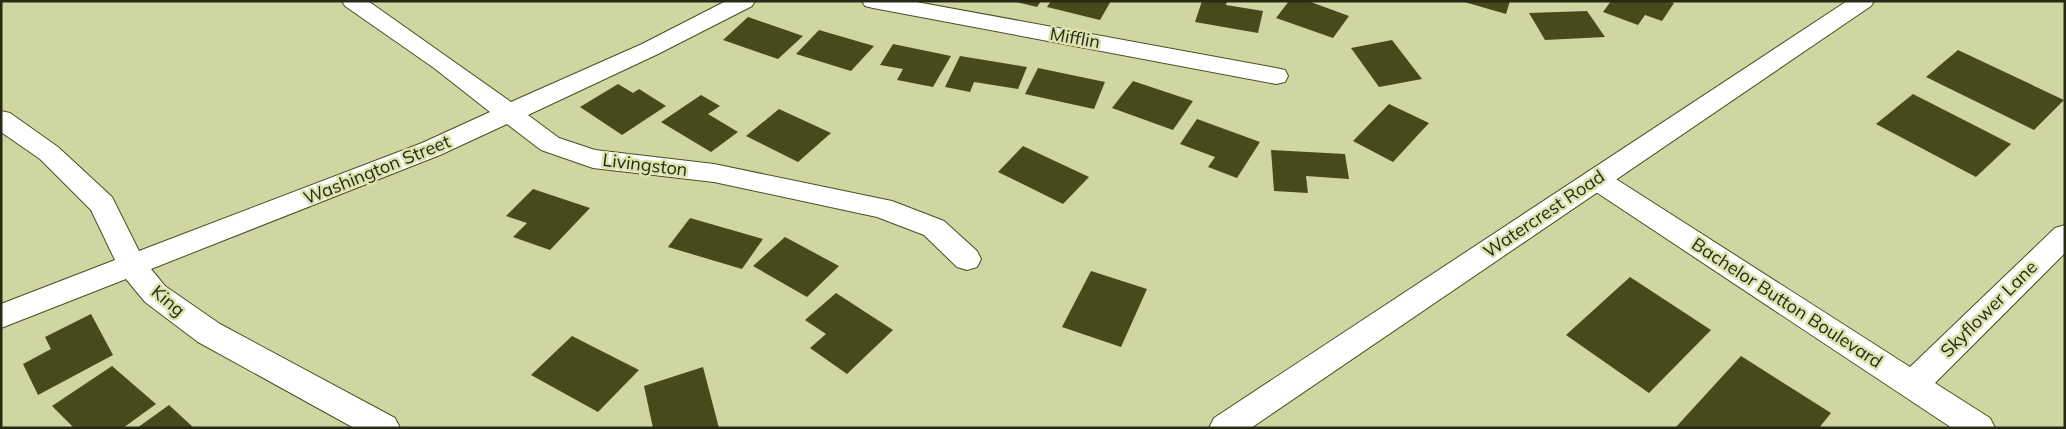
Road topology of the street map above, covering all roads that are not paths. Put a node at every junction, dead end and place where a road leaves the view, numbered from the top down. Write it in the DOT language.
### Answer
graph roads {
  1 [pos="353,1"];
  2 [pos="744,1"];
  3 [pos="873,1"];
  4 [pos="1863,1"];
  5 [pos="1276,76"];
  6 [pos="509,115"];
  7 [pos="1,119"];
  8 [pos="1596,179"];
  9 [pos="2065,235"];
  10 [pos="967,258"];
  11 [pos="132,266"];
  12 [pos="1,316"];
  13 [pos="1913,384"];
  14 [pos="384,428"];
  15 [pos="1225,428"];
  16 [pos="1979,428"];
  1 -- 6 [label="street, Livingston"];
  2 -- 6 [label="street, Washington Street"];
  3 -- 5 [label="street, Mifflin"];
  4 -- 8 [label="street, Watercrest Road"];
  6 -- 10 [label="street, Livingston"];
  6 -- 11 [label="street, Washington Street"];
  7 -- 11 [label="street, King"];
  8 -- 13 [label="street, Bachelor Button Boulevard"];
  8 -- 15 [label="street, Watercrest Road"];
  9 -- 13 [label="street, Skyflower Lane"];
  11 -- 12 [label="street, Washington Street"];
  11 -- 14 [label="street, King"];
  13 -- 16 [label="street, Bachelor Button Boulevard"];
}
